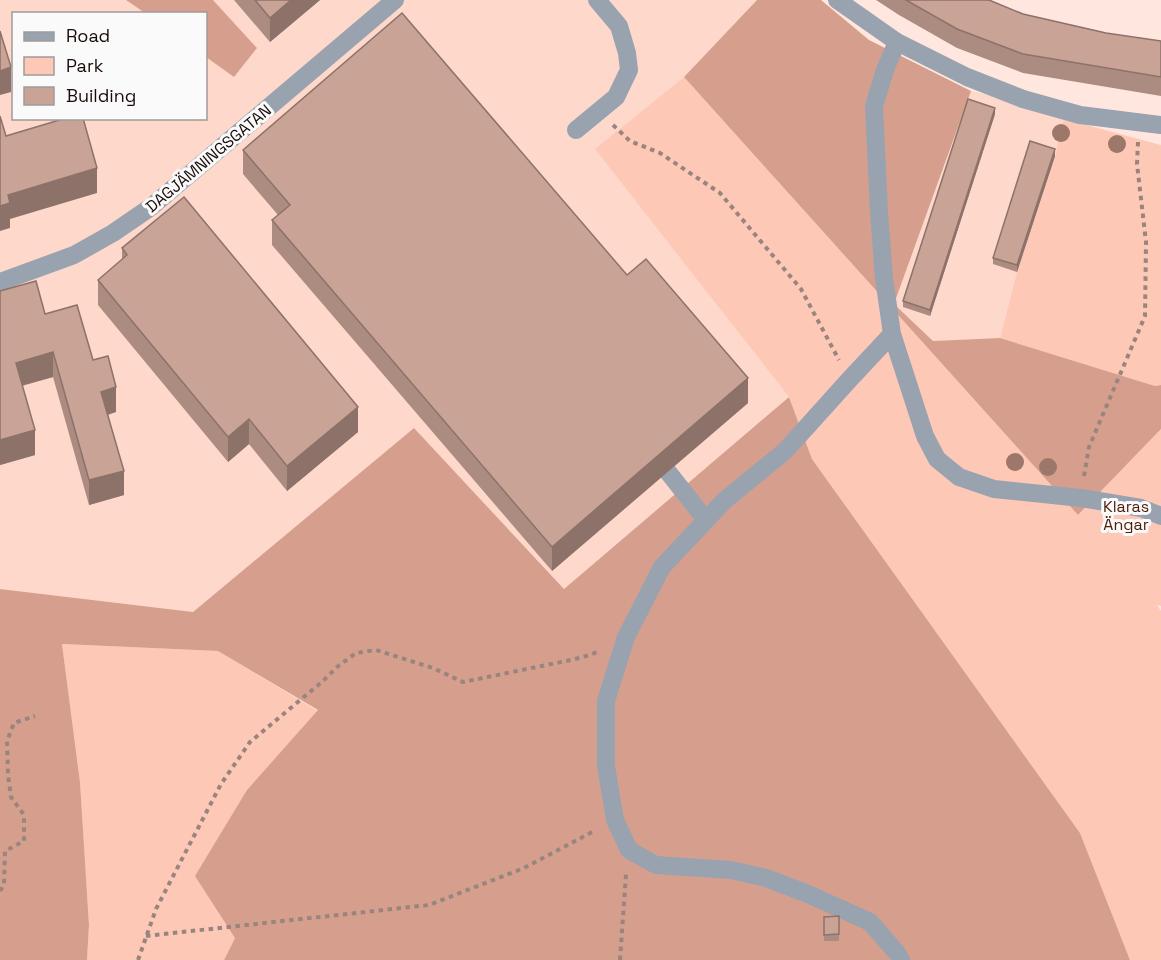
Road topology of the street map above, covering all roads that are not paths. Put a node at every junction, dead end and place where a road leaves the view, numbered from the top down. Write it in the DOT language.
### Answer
graph roads {
  1 [pos="395,0"];
  2 [pos="597,0"];
  3 [pos="837,0"];
  4 [pos="897,42"];
  5 [pos="1161,125"];
  6 [pos="576,130"];
  7 [pos="0,282"];
  8 [pos="892,334"];
  9 [pos="668,472"];
  10 [pos="1161,516"];
  11 [pos="706,520"];
  12 [pos="901,960"];
  1 -- 7 [label="street, DAGJÄMNINGSGATAN"];
  2 -- 6 [label="street"];
  3 -- 4 [label="street"];
  4 -- 5 [label="street"];
  4 -- 8 [label="street"];
  8 -- 10 [label="street"];
  8 -- 11 [label="street"];
  9 -- 11 [label="street"];
  11 -- 12 [label="street"];
}
